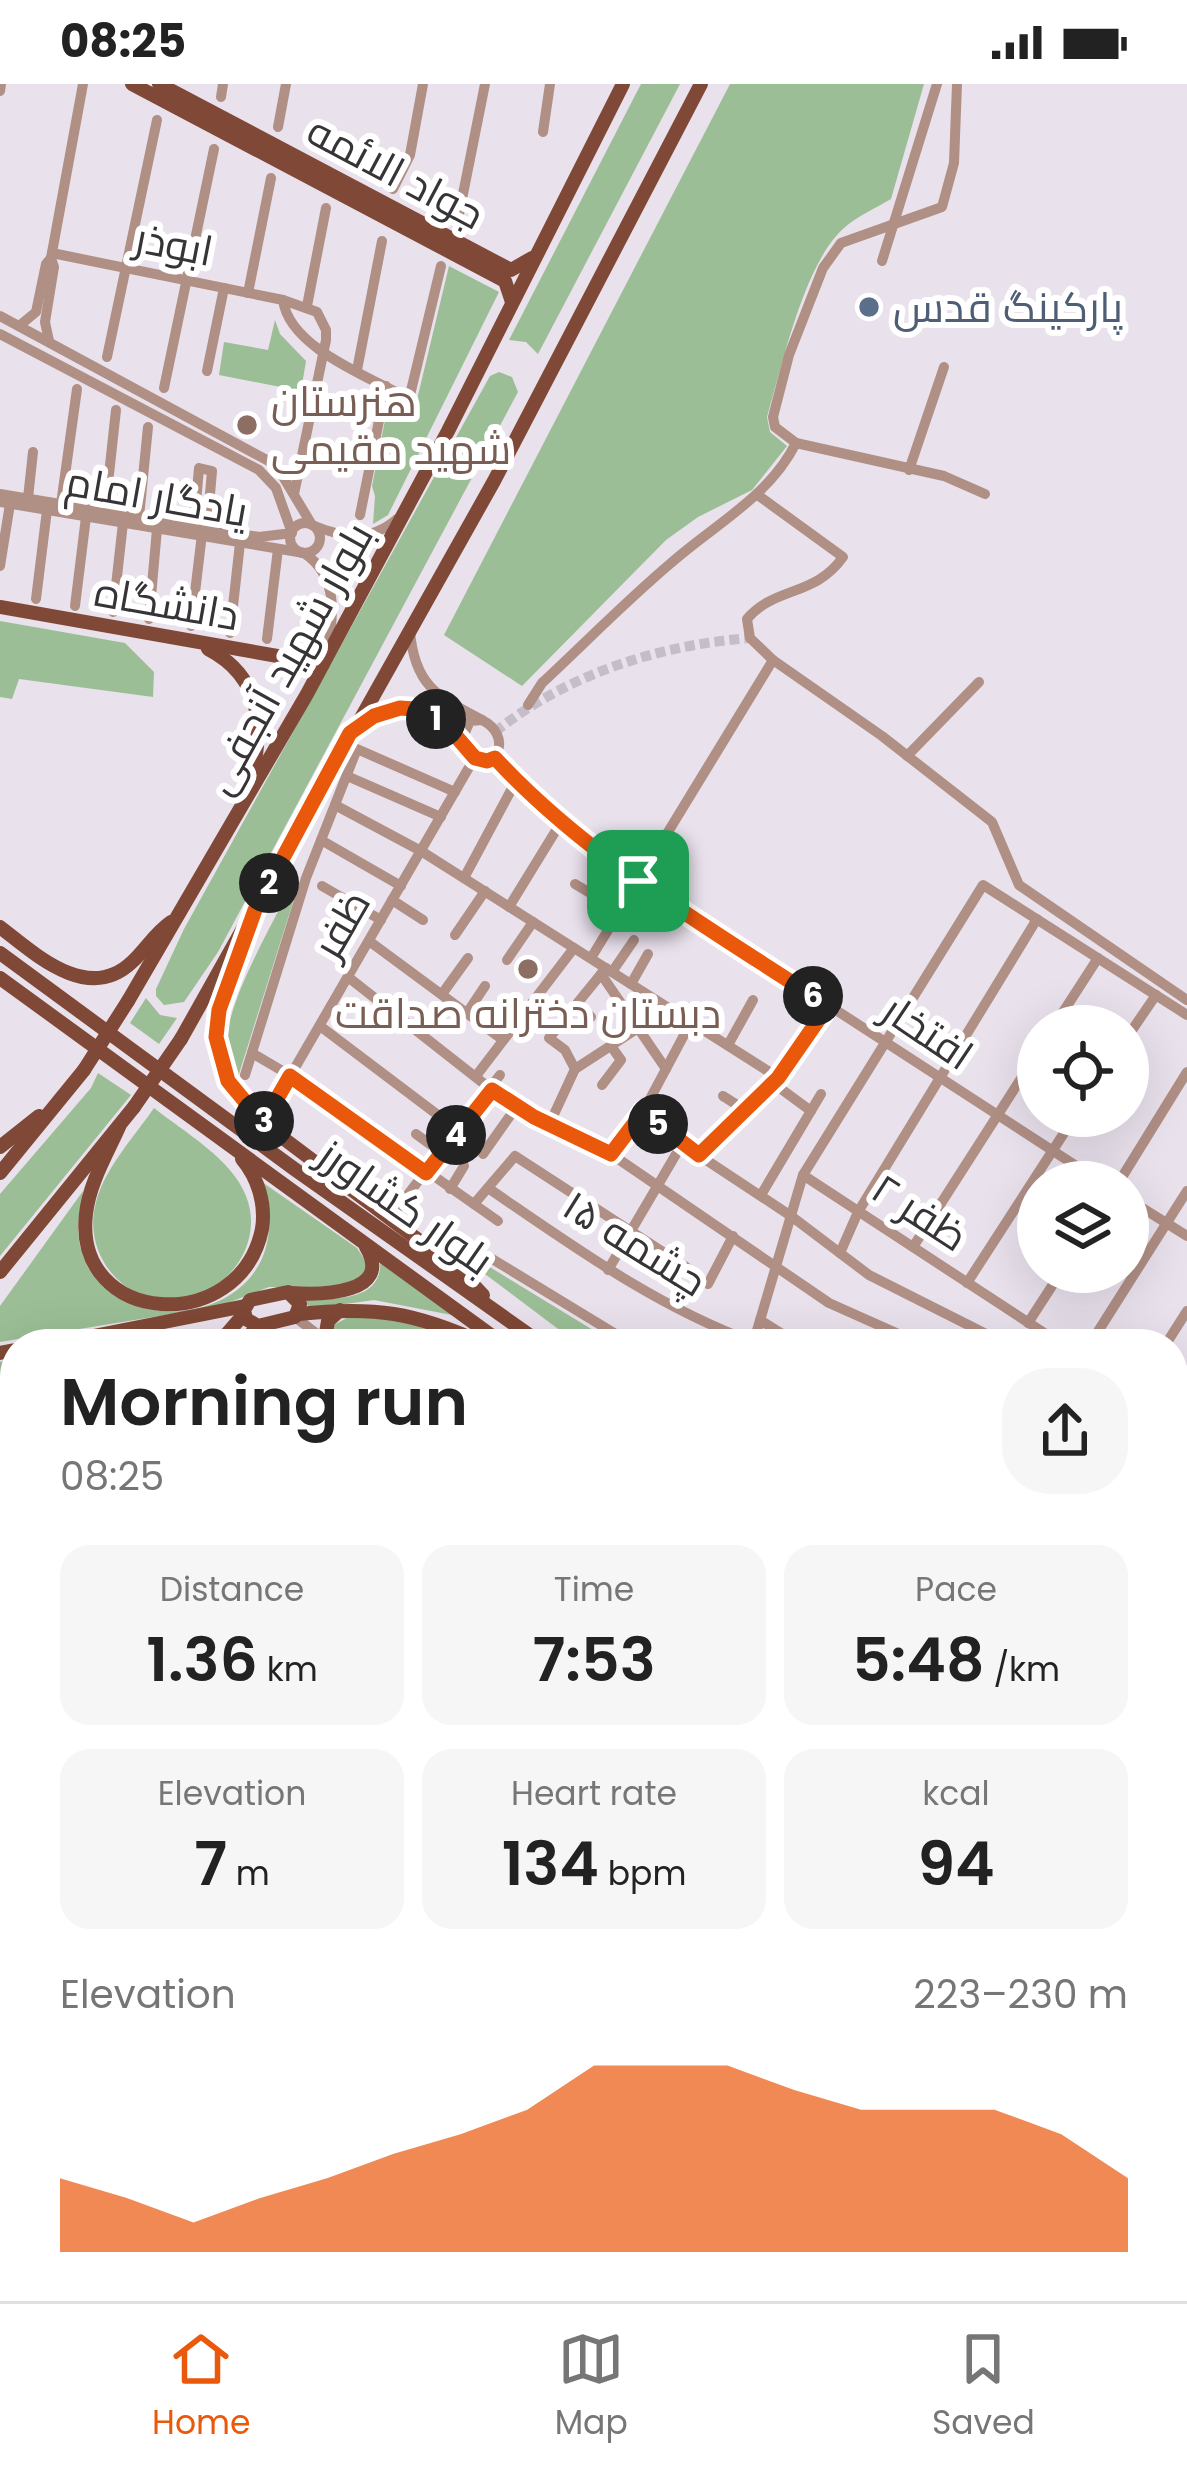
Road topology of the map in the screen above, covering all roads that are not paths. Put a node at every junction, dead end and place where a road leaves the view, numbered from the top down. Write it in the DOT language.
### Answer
graph roads {
  1 [pos="83,84"];
  2 [pos="132,84"];
  3 [pos="159,84"];
  4 [pos="286,84"];
  5 [pos="423,84"];
  6 [pos="485,84"];
  7 [pos="550,84"];
  8 [pos="701,84"];
  9 [pos="937,84"];
  10 [pos="957,84"];
  11 [pos="622,88"];
  12 [pos="157,120"];
  13 [pos="278,127"];
  14 [pos="543,132"];
  15 [pos="214,148"];
  16 [pos="271,178"];
  17 [pos="393,189"];
  18 [pos="326,208"];
  19 [pos="458,219"];
  20 [pos="893,227"];
  21 [pos="382,241"];
  22 [pos="536,255"];
  23 [pos="52,256"];
  24 [pos="882,261"];
  25 [pos="441,266"];
  26 [pos="126,268"];
  27 [pos="508,276"];
  28 [pos="186,280"];
  29 [pos="224,288"];
  30 [pos="248,293"];
  31 [pos="283,300"];
  32 [pos="512,303"];
  33 [pos="307,306"];
  34 [pos="0,316"];
  35 [pos="19,326"];
  36 [pos="0,334"];
  37 [pos="49,341"];
  38 [pos="323,351"];
  39 [pos="107,357"];
  40 [pos="944,367"];
  41 [pos="357,370"];
  42 [pos="207,371"];
  43 [pos="386,386"];
  44 [pos="164,388"];
  45 [pos="77,389"];
  46 [pos="116,410"];
  47 [pos="148,427"];
  48 [pos="796,442"];
  49 [pos="33,452"];
  50 [pos="302,456"];
  51 [pos="280,470"];
  52 [pos="909,470"];
  53 [pos="985,494"];
  54 [pos="294,496"];
  55 [pos="759,496"];
  56 [pos="28,499"];
  57 [pos="3,500"];
  58 [pos="61,504"];
  59 [pos="47,510"];
  60 [pos="105,511"];
  61 [pos="406,511"];
  62 [pos="361,515"];
  63 [pos="86,517"];
  64 [pos="139,517"];
  65 [pos="123,523"];
  66 [pos="312,526"];
  67 [pos="157,529"];
  68 [pos="202,530"];
  69 [pos="292,532"];
  70 [pos="240,543"];
  71 [pos="278,549"];
  72 [pos="304,553"];
  73 [pos="0,566"];
  74 [pos="35,599"];
  75 [pos="75,606"];
  76 [pos="0,608"];
  77 [pos="113,612"];
  78 [pos="148,619"];
  79 [pos="410,628"];
  80 [pos="230,633"];
  81 [pos="192,634"];
  82 [pos="267,639"];
  83 [pos="772,660"];
  84 [pos="323,664"];
  85 [pos="979,682"];
  86 [pos="528,705"];
  87 [pos="482,720"];
  88 [pos="350,733"];
  89 [pos="463,737"];
  90 [pos="908,756"];
  91 [pos="475,758"];
  92 [pos="495,758"];
  93 [pos="347,776"];
  94 [pos="517,781"];
  95 [pos="455,792"];
  96 [pos="335,805"];
  97 [pos="244,807"];
  98 [pos="441,817"];
  99 [pos="555,832"];
  100 [pos="321,840"];
  101 [pos="421,851"];
  102 [pos="280,862"];
  103 [pos="306,878"];
  104 [pos="464,878"];
  105 [pos="638,881"];
  106 [pos="575,884"];
  107 [pos="322,886"];
  108 [pos="401,886"];
  109 [pos="485,891"];
  110 [pos="392,900"];
  111 [pos="509,907"];
  112 [pos="255,910"];
  113 [pos="620,911"];
  114 [pos="180,915"];
  115 [pos="1037,919"];
  116 [pos="381,920"];
  117 [pos="423,920"];
  118 [pos="532,922"];
  119 [pos="0,927"];
  120 [pos="455,935"];
  121 [pos="634,940"];
  122 [pos="369,941"];
  123 [pos="574,948"];
  124 [pos="0,953"];
  125 [pos="648,954"];
  126 [pos="468,958"];
  127 [pos="591,958"];
  128 [pos="1098,958"];
  129 [pos="507,960"];
  130 [pos="606,971"];
  131 [pos="348,977"];
  132 [pos="0,978"];
  133 [pos="632,984"];
  134 [pos="485,986"];
  135 [pos="0,988"];
  136 [pos="442,994"];
  137 [pos="1156,994"];
  138 [pos="21,996"];
  139 [pos="753,1000"];
  140 [pos="1187,1000"];
  141 [pos="577,1004"];
  142 [pos="1068,1005"];
  143 [pos="1149,1005"];
  144 [pos="828,1006"];
  145 [pos="467,1013"];
  146 [pos="1187,1015"];
  147 [pos="591,1017"];
  148 [pos="691,1022"];
  149 [pos="320,1026"];
  150 [pos="638,1028"];
  151 [pos="503,1040"];
  152 [pos="883,1043"];
  153 [pos="728,1045"];
  154 [pos="610,1046"];
  155 [pos="252,1054"];
  156 [pos="575,1069"];
  157 [pos="666,1069"];
  158 [pos="1187,1072"];
  159 [pos="245,1075"];
  160 [pos="500,1075"];
  161 [pos="290,1076"];
  162 [pos="476,1076"];
  163 [pos="776,1080"];
  164 [pos="941,1082"];
  165 [pos="602,1084"];
  166 [pos="1017,1085"];
  167 [pos="492,1090"];
  168 [pos="65,1093"];
  169 [pos="821,1094"];
  170 [pos="723,1096"];
  171 [pos="517,1106"];
  172 [pos="745,1110"];
  173 [pos="643,1112"];
  174 [pos="811,1112"];
  175 [pos="997,1117"];
  176 [pos="263,1123"];
  177 [pos="550,1123"];
  178 [pos="119,1127"];
  179 [pos="459,1131"];
  180 [pos="416,1134"];
  181 [pos="1061,1137"];
  182 [pos="227,1142"];
  183 [pos="682,1144"];
  184 [pos="0,1147"];
  185 [pos="1052,1151"];
  186 [pos="442,1153"];
  187 [pos="483,1154"];
  188 [pos="611,1154"];
  189 [pos="699,1155"];
  190 [pos="1068,1161"];
  191 [pos="1132,1161"];
  192 [pos="464,1166"];
  193 [pos="0,1173"];
  194 [pos="426,1173"];
  195 [pos="803,1175"];
  196 [pos="655,1187"];
  197 [pos="488,1188"];
  198 [pos="450,1189"];
  199 [pos="1187,1191"];
  200 [pos="760,1195"];
  201 [pos="474,1204"];
  202 [pos="858,1212"];
  203 [pos="1149,1212"];
  204 [pos="791,1216"];
  205 [pos="389,1219"];
  206 [pos="497,1221"];
  207 [pos="1167,1223"];
  208 [pos="629,1229"];
  209 [pos="733,1236"];
  210 [pos="1187,1236"];
  211 [pos="359,1238"];
  212 [pos="913,1247"];
  213 [pos="434,1252"];
  214 [pos="840,1253"];
  215 [pos="776,1264"];
  216 [pos="686,1267"];
  217 [pos="608,1270"];
  218 [pos="0,1272"];
  219 [pos="968,1283"];
  220 [pos="708,1284"];
  221 [pos="291,1293"];
  222 [pos="1047,1293"];
  223 [pos="245,1310"];
  224 [pos="340,1310"];
  225 [pos="499,1311"];
  226 [pos="197,1315"];
  227 [pos="297,1316"];
  228 [pos="760,1320"];
  229 [pos="1028,1322"];
  230 [pos="258,1326"];
  231 [pos="127,1329"];
  232 [pos="211,1329"];
  233 [pos="229,1329"];
  234 [pos="255,1329"];
  235 [pos="258,1329"];
  236 [pos="312,1329"];
  237 [pos="328,1329"];
  238 [pos="446,1329"];
  239 [pos="483,1329"];
  240 [pos="522,1329"];
  241 [pos="607,1329"];
  242 [pos="717,1329"];
  243 [pos="757,1329"];
  244 [pos="774,1329"];
  245 [pos="888,1329"];
  246 [pos="976,1329"];
  247 [pos="1038,1329"];
  248 [pos="1100,1329"];
  1 -- 23 [label="street"];
  2 -- 27 [label="main road"];
  3 -- 27 [label="main road, جواد الائمه"];
  4 -- 13 [label="street"];
  5 -- 17 [label="street"];
  6 -- 19 [label="street"];
  7 -- 14 [label="street"];
  8 -- 79 [label="main road"];
  9 -- 20 [label="street"];
  10 -- 20 [label="street"];
  11 -- 22 [label="main road, بلوار شهید آنجفی"];
  12 -- 26 [label="street"];
  15 -- 28 [label="street"];
  16 -- 30 [label="street"];
  18 -- 33 [label="street"];
  20 -- 24 [label="street"];
  20 -- 48 [label="street"];
  21 -- 41 [label="street"];
  22 -- 27 [label="main road, جواد الائمه"];
  22 -- 32 [label="main road, بلوار شهید آنجفی"];
  23 -- 26 [label="street, ابوذر"];
  23 -- 35 [label="street"];
  23 -- 37 [label="street"];
  25 -- 43 [label="street"];
  26 -- 28 [label="street, ابوذر"];
  26 -- 39 [label="street"];
  27 -- 32 [label="main road"];
  28 -- 29 [label="street, ابوذر"];
  28 -- 44 [label="street"];
  29 -- 30 [label="street, ابوذر"];
  29 -- 42 [label="street"];
  30 -- 31 [label="street, ابوذر"];
  31 -- 33 [label="street, ابوذر"];
  31 -- 38 [label="street"];
  32 -- 61 [label="main road, بلوار شهید آنجفی"];
  33 -- 38 [label="street"];
  34 -- 35 [label="street"];
  35 -- 37 [label="street"];
  36 -- 69 [label="street"];
  37 -- 51 [label="street"];
  38 -- 41 [label="street"];
  38 -- 50 [label="street"];
  40 -- 52 [label="street"];
  41 -- 43 [label="street"];
  43 -- 62 [label="street"];
  45 -- 58 [label="street"];
  46 -- 60 [label="street"];
  47 -- 64 [label="street"];
  48 -- 52 [label="street"];
  48 -- 55 [label="street"];
  49 -- 56 [label="street"];
  50 -- 51 [label="street"];
  50 -- 54 [label="street"];
  51 -- 54 [label="street"];
  52 -- 53 [label="street"];
  54 -- 66 [label="street"];
  55 -- 83 [label="street"];
  55 -- 86 [label="street"];
  56 -- 57 [label="street, یادگار امام"];
  56 -- 58 [label="street, یادگار امام"];
  57 -- 59 [label="street, یادگار امام"];
  57 -- 73 [label="street"];
  58 -- 60 [label="street, یادگار امام"];
  59 -- 63 [label="street, یادگار امام"];
  59 -- 74 [label="street"];
  60 -- 64 [label="street, یادگار امام"];
  61 -- 66 [label="street"];
  61 -- 84 [label="main road, بلوار شهید آنجفی"];
  63 -- 65 [label="street, یادگار امام"];
  63 -- 75 [label="street"];
  64 -- 68 [label="street, یادگار امام"];
  65 -- 67 [label="street, یادگار امام"];
  65 -- 77 [label="street"];
  66 -- 69 [label="street"];
  66 -- 72 [label="street"];
  67 -- 68 [label="street, یادگار امام"];
  67 -- 78 [label="street"];
  68 -- 69 [label="street, یادگار امام"];
  68 -- 70 [label="street, یادگار امام"];
  68 -- 81 [label="street"];
  69 -- 72 [label="street"];
  70 -- 71 [label="street, یادگار امام"];
  70 -- 80 [label="street"];
  71 -- 72 [label="street, یادگار امام"];
  71 -- 82 [label="street"];
  72 -- 84 [label="street"];
  76 -- 81 [label="main road, دانشگاه"];
  79 -- 87 [label="street"];
  79 -- 88 [label="main road"];
  81 -- 84 [label="main road, دانشگاه"];
  81 -- 97 [label="main road"];
  83 -- 90 [label="street"];
  83 -- 105 [label="street"];
  84 -- 97 [label="main road, بلوار شهید آنجفی"];
  85 -- 90 [label="street"];
  87 -- 89 [label="street"];
  87 -- 92 [label="street"];
  88 -- 89 [label="street"];
  88 -- 102 [label="main road"];
  89 -- 91 [label="street"];
  90 -- 140 [label="street"];
  91 -- 92 [label="street"];
  91 -- 95 [label="street, ظفر"];
  92 -- 94 [label="street, افتخار"];
  93 -- 95 [label="street"];
  93 -- 96 [label="street"];
  93 -- 98 [label="street"];
  94 -- 104 [label="street"];
  94 -- 105 [label="street, افتخار"];
  95 -- 98 [label="street, ظفر"];
  96 -- 100 [label="street"];
  96 -- 101 [label="street"];
  97 -- 114 [label="main road, بلوار شهید آنجفی"];
  98 -- 101 [label="street, ظفر"];
  99 -- 111 [label="street"];
  100 -- 103 [label="street"];
  100 -- 108 [label="street"];
  101 -- 104 [label="street"];
  101 -- 108 [label="street, ظفر"];
  102 -- 103 [label="street"];
  102 -- 112 [label="main road"];
  103 -- 155 [label="street"];
  104 -- 109 [label="street"];
  105 -- 113 [label="street"];
  105 -- 144 [label="street, افتخار"];
  106 -- 113 [label="street"];
  107 -- 116 [label="street"];
  108 -- 110 [label="street, ظفر"];
  109 -- 111 [label="street"];
  109 -- 120 [label="street"];
  110 -- 116 [label="street, ظفر"];
  110 -- 117 [label="street"];
  111 -- 118 [label="street"];
  112 -- 176 [label="main road"];
  112 -- 178 [label="main road, bridge"];
  113 -- 127 [label="street"];
  114 -- 119 [label="main road"];
  114 -- 168 [label="main road, بلوار شهید آنجفی, bridge"];
  115 -- 128 [label="street"];
  115 -- 152 [label="street"];
  115 -- 164 [label="street"];
  116 -- 122 [label="street, ظفر"];
  118 -- 123 [label="street"];
  118 -- 129 [label="street"];
  121 -- 130 [label="street"];
  122 -- 131 [label="street, ظفر"];
  122 -- 136 [label="street"];
  123 -- 127 [label="street"];
  123 -- 151 [label="street"];
  124 -- 225 [label="main road, بلوار کشاورز"];
  125 -- 133 [label="street"];
  126 -- 136 [label="street"];
  127 -- 130 [label="street"];
  128 -- 137 [label="street"];
  128 -- 142 [label="street"];
  130 -- 133 [label="street"];
  130 -- 141 [label="street"];
  130 -- 150 [label="street"];
  131 -- 149 [label="street, ظفر"];
  131 -- 162 [label="street"];
  132 -- 138 [label="main road, بلوار کشاورز"];
  133 -- 148 [label="street"];
  134 -- 145 [label="street"];
  135 -- 138 [label="main road"];
  136 -- 145 [label="street"];
  137 -- 143 [label="street"];
  137 -- 146 [label="street"];
  138 -- 182 [label="main road, بلوار کشاورز"];
  139 -- 153 [label="street"];
  141 -- 147 [label="street"];
  141 -- 156 [label="street"];
  144 -- 152 [label="street, افتخار"];
  144 -- 163 [label="street"];
  145 -- 151 [label="street"];
  148 -- 153 [label="street"];
  148 -- 157 [label="street"];
  149 -- 161 [label="street, ظفر"];
  149 -- 179 [label="street"];
  150 -- 154 [label="street"];
  150 -- 157 [label="street"];
  151 -- 162 [label="street"];
  152 -- 164 [label="street, افتخار"];
  152 -- 195 [label="street"];
  153 -- 163 [label="street"];
  154 -- 156 [label="street"];
  154 -- 165 [label="street"];
  155 -- 159 [label="street"];
  155 -- 161 [label="street"];
  156 -- 177 [label="street"];
  157 -- 173 [label="street"];
  158 -- 191 [label="street"];
  160 -- 167 [label="street"];
  161 -- 176 [label="street, ظفر"];
  161 -- 194 [label="street"];
  162 -- 167 [label="street"];
  163 -- 172 [label="street"];
  163 -- 174 [label="street"];
  164 -- 175 [label="street, افتخار"];
  164 -- 202 [label="street"];
  166 -- 175 [label="street"];
  167 -- 171 [label="street"];
  167 -- 179 [label="street"];
  168 -- 184 [label="main road"];
  168 -- 193 [label="main road, بلوار شهید آنجفی"];
  169 -- 174 [label="street"];
  170 -- 172 [label="street"];
  171 -- 177 [label="street"];
  171 -- 187 [label="street"];
  172 -- 189 [label="street"];
  173 -- 183 [label="street"];
  173 -- 188 [label="street"];
  174 -- 200 [label="street"];
  175 -- 185 [label="street, افتخار"];
  175 -- 212 [label="street"];
  176 -- 205 [label="main road"];
  177 -- 188 [label="street"];
  178 -- 182 [label="main road"];
  178 -- 218 [label="main road"];
  179 -- 186 [label="street"];
  180 -- 186 [label="street"];
  181 -- 185 [label="street"];
  182 -- 211 [label="main road, بلوار کشاورز"];
  183 -- 189 [label="street"];
  183 -- 196 [label="street"];
  185 -- 190 [label="street, افتخار"];
  185 -- 219 [label="street"];
  186 -- 194 [label="street"];
  188 -- 196 [label="street"];
  189 -- 200 [label="street"];
  192 -- 198 [label="street"];
  194 -- 198 [label="street"];
  194 -- 205 [label="street"];
  195 -- 202 [label="street, ظفر ۲"];
  195 -- 204 [label="street"];
  196 -- 208 [label="street"];
  196 -- 209 [label="street"];
  197 -- 201 [label="street"];
  197 -- 208 [label="street"];
  197 -- 217 [label="street, چشمه ۱۵"];
  198 -- 201 [label="street"];
  199 -- 207 [label="street"];
  200 -- 204 [label="street"];
  201 -- 206 [label="street"];
  202 -- 212 [label="street, ظفر ۲"];
  202 -- 214 [label="street"];
  203 -- 207 [label="street"];
  204 -- 214 [label="street"];
  204 -- 215 [label="street"];
  205 -- 213 [label="main road"];
  207 -- 210 [label="street"];
  207 -- 248 [label="street"];
  208 -- 216 [label="street"];
  208 -- 217 [label="street"];
  209 -- 215 [label="street"];
  209 -- 220 [label="street"];
  211 -- 221 [label="main road"];
  211 -- 239 [label="main road, بلوار کشاورز"];
  212 -- 219 [label="street, ظفر ۲"];
  213 -- 225 [label="main road"];
  213 -- 241 [label="street"];
  214 -- 246 [label="street"];
  215 -- 228 [label="street"];
  215 -- 245 [label="street"];
  217 -- 242 [label="street, چشمه ۱۵"];
  219 -- 229 [label="street, ظفر ۲"];
  221 -- 223 [label="main road"];
  221 -- 227 [label="main road"];
  222 -- 229 [label="street"];
  223 -- 226 [label="main road"];
  223 -- 230 [label="main road"];
  223 -- 233 [label="main road"];
  224 -- 227 [label="main road"];
  224 -- 237 [label="main road"];
  224 -- 238 [label="main road"];
  225 -- 240 [label="main road, بلوار کشاورز"];
  226 -- 231 [label="main road"];
  226 -- 232 [label="main road"];
  227 -- 230 [label="main road"];
  227 -- 236 [label="street"];
  228 -- 243 [label="street"];
  228 -- 244 [label="street"];
  229 -- 247 [label="street, ظفر ۲"];
  230 -- 234 [label="main road"];
  230 -- 235 [label="street"];
}
